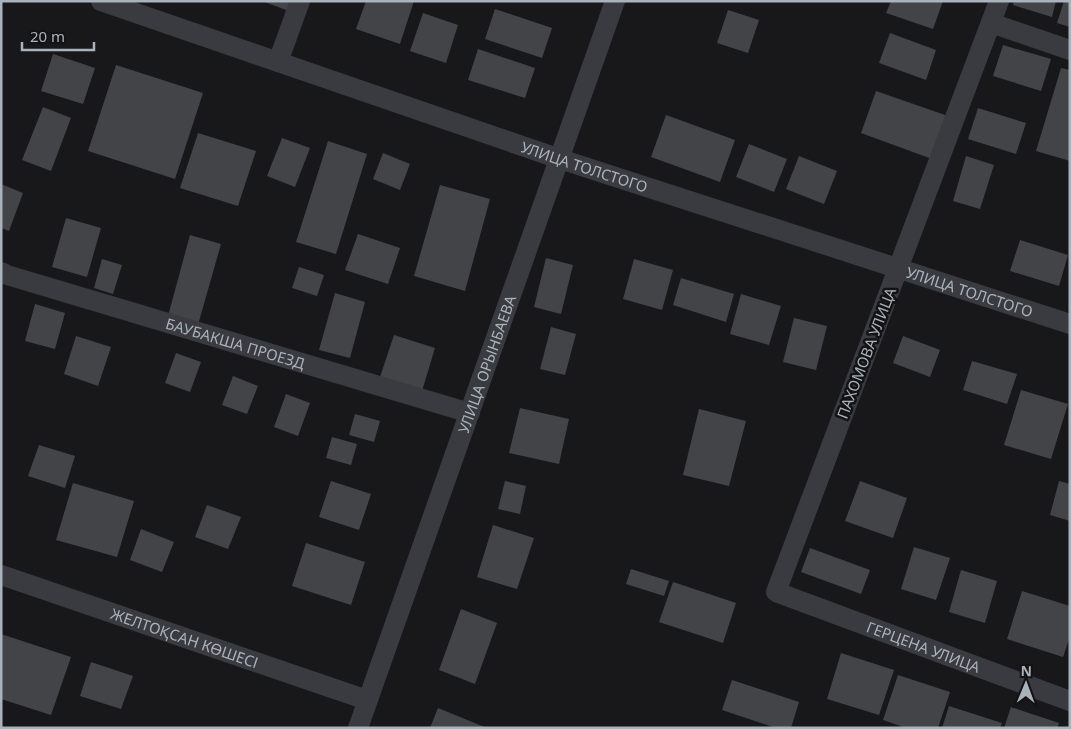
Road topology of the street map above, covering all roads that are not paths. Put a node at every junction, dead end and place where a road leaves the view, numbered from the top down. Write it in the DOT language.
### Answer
graph roads {
  1 [pos="101,1"];
  2 [pos="300,1"];
  3 [pos="616,1"];
  4 [pos="999,1"];
  5 [pos="991,23"];
  6 [pos="1070,50"];
  7 [pos="278,62"];
  8 [pos="560,159"];
  9 [pos="898,268"];
  10 [pos="1,272"];
  11 [pos="1070,324"];
  12 [pos="470,412"];
  13 [pos="1,575"];
  14 [pos="776,592"];
  15 [pos="367,700"];
  16 [pos="1070,701"];
  17 [pos="358,728"];
  1 -- 7 [label="street, УЛИЦА ТОЛСТОГО"];
  2 -- 7 [label="street"];
  3 -- 8 [label="street, УЛИЦА ОРЫНБАЕВА"];
  4 -- 5 [label="street, ПАХОМОВА УЛИЦА"];
  5 -- 6 [label="street"];
  5 -- 9 [label="street, ПАХОМОВА УЛИЦА"];
  7 -- 8 [label="street, УЛИЦА ТОЛСТОГО"];
  8 -- 9 [label="street, УЛИЦА ТОЛСТОГО"];
  8 -- 12 [label="street, УЛИЦА ОРЫНБАЕВА"];
  9 -- 11 [label="street, УЛИЦА ТОЛСТОГО"];
  9 -- 14 [label="street, ПАХОМОВА УЛИЦА"];
  10 -- 12 [label="street, БАУБАКША ПРОЕЗД"];
  12 -- 15 [label="street, УЛИЦА ОРЫНБАЕВА"];
  13 -- 15 [label="street, ЖЕЛТОҚСАН КӨШЕСІ"];
  14 -- 16 [label="street, ГЕРЦЕНА УЛИЦА"];
  15 -- 17 [label="street, УЛИЦА ОРЫНБАЕВА"];
}
